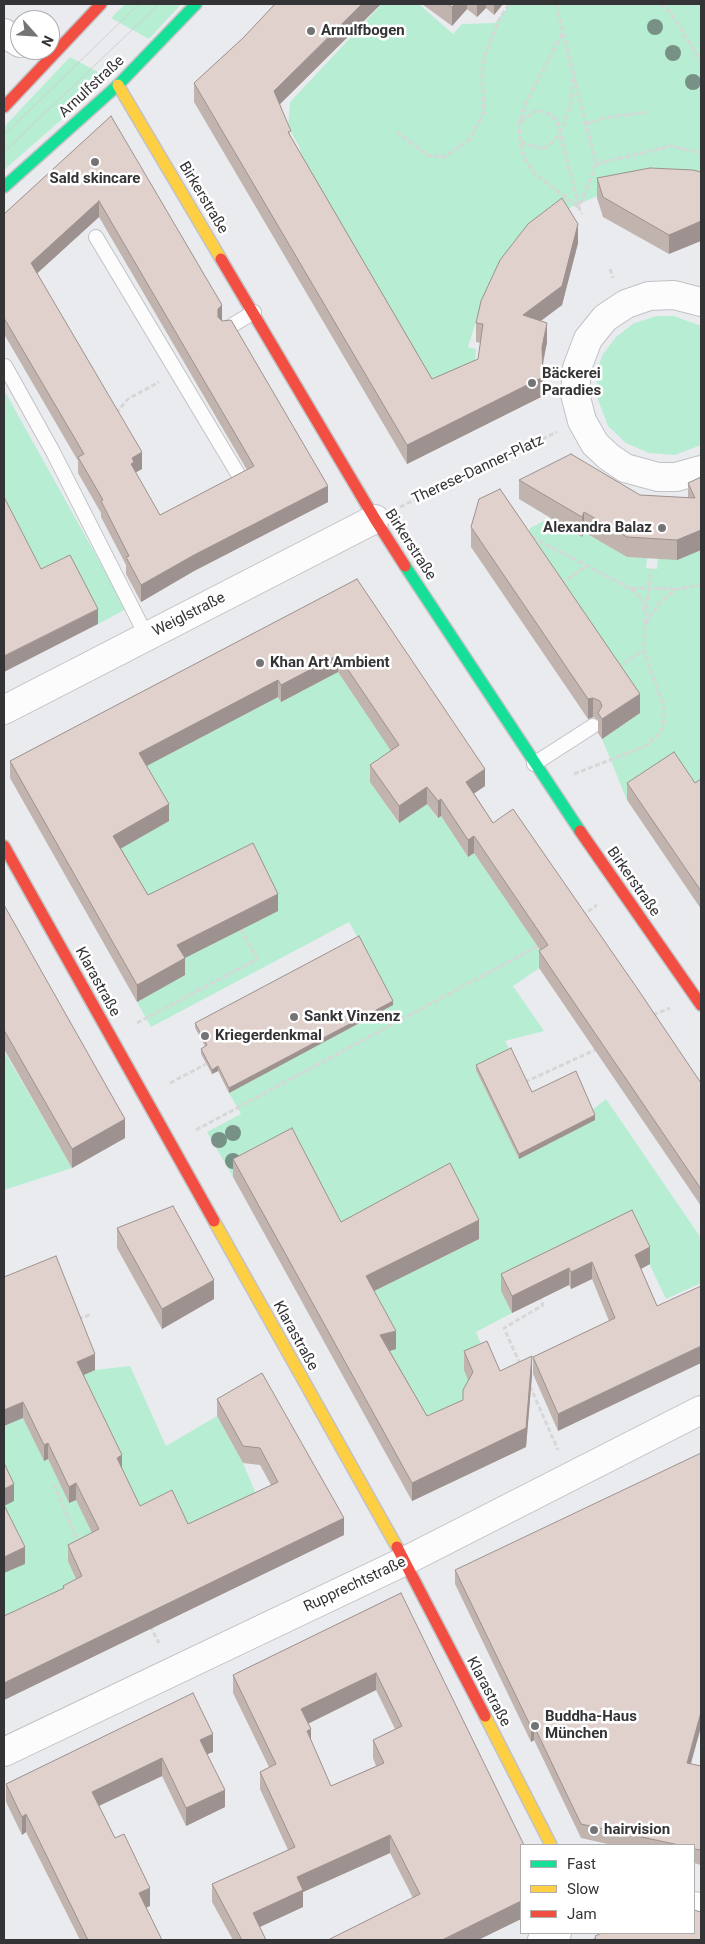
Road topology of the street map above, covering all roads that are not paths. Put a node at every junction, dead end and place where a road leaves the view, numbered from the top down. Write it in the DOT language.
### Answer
graph roads {
  1 [pos="102,4"];
  2 [pos="196,4"];
  3 [pos="60,37"];
  4 [pos="35,60"];
  5 [pos="118,85"];
  6 [pos="4,106"];
  7 [pos="4,187"];
  8 [pos="96,237"];
  9 [pos="701,302"];
  10 [pos="254,312"];
  11 [pos="226,329"];
  12 [pos="5,366"];
  13 [pos="701,470"];
  14 [pos="238,474"];
  15 [pos="375,519"];
  16 [pos="147,636"];
  17 [pos="4,710"];
  18 [pos="594,726"];
  19 [pos="534,764"];
  20 [pos="4,846"];
  21 [pos="701,1005"];
  22 [pos="701,1410"];
  23 [pos="405,1562"];
  24 [pos="4,1752"];
  25 [pos="550,1844"];
  26 [pos="555,1934"];
  27 [pos="542,1940"];
  1 -- 3 [label="street"];
  2 -- 5 [label="street, Arnulfstraße"];
  4 -- 6 [label="street"];
  5 -- 7 [label="street, Arnulfstraße"];
  5 -- 10 [label="street, Birkerstraße"];
  8 -- 14 [label="lane"];
  9 -- 13 [label="street"];
  10 -- 11 [label="lane"];
  10 -- 15 [label="street, Birkerstraße"];
  12 -- 16 [label="lane"];
  15 -- 16 [label="street, Weiglstraße"];
  15 -- 19 [label="street, Birkerstraße"];
  16 -- 17 [label="street, Weiglstraße"];
  18 -- 19 [label="lane"];
  19 -- 21 [label="street, Birkerstraße"];
  20 -- 23 [label="street, Klarastraße"];
  22 -- 23 [label="street, Rupprechtstraße"];
  23 -- 24 [label="street, Rupprechtstraße"];
  23 -- 25 [label="street, Klarastraße"];
  26 -- 27 [label="street"];
}
